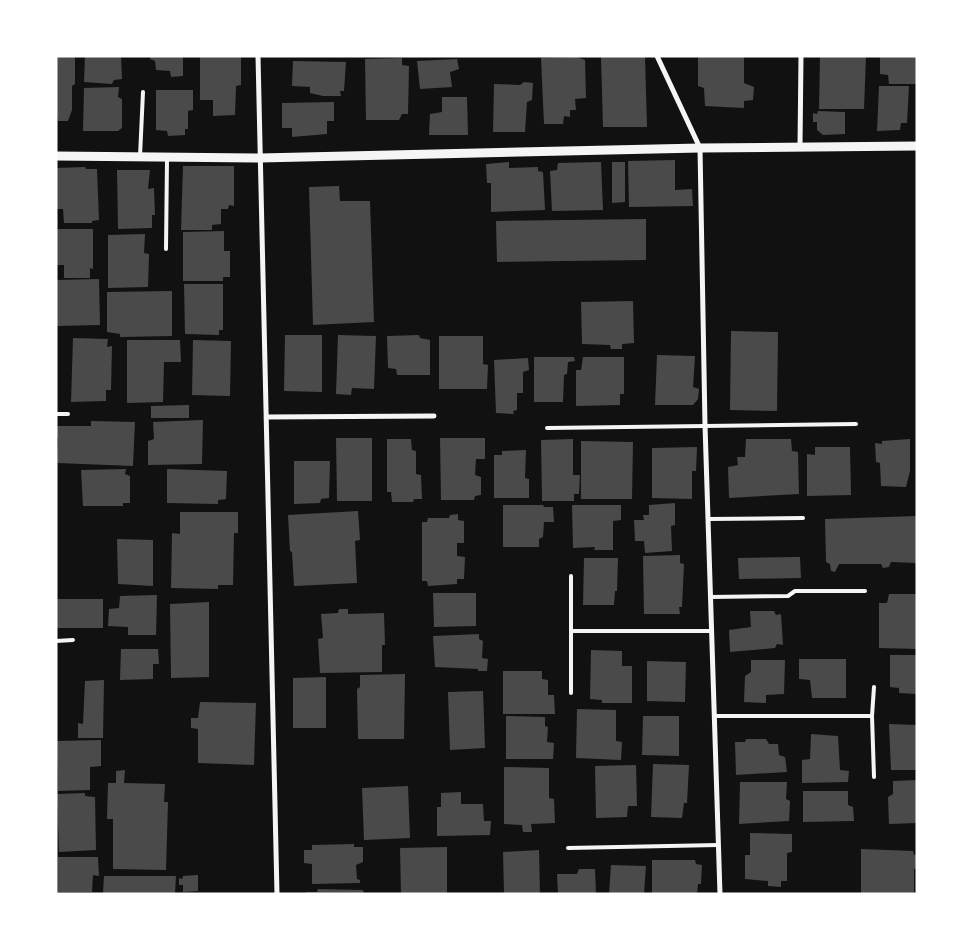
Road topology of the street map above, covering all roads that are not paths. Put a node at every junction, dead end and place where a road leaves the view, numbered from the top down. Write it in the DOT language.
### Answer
graph roads {
  1 [pos="258,56"];
  2 [pos="657,56"];
  3 [pos="801,56"];
  4 [pos="143,92"];
  5 [pos="800,146"];
  6 [pos="917,146"];
  7 [pos="700,148"];
  8 [pos="56,156"];
  9 [pos="140,156"];
  10 [pos="167,157"];
  11 [pos="260,158"];
  12 [pos="166,249"];
  13 [pos="56,414"];
  14 [pos="68,414"];
  15 [pos="434,416"];
  16 [pos="266,417"];
  17 [pos="856,424"];
  18 [pos="705,425"];
  19 [pos="547,428"];
  20 [pos="803,518"];
  21 [pos="708,519"];
  22 [pos="571,576"];
  23 [pos="866,591"];
  24 [pos="710,597"];
  25 [pos="571,631"];
  26 [pos="712,631"];
  27 [pos="73,640"];
  28 [pos="56,641"];
  29 [pos="874,687"];
  30 [pos="571,694"];
  31 [pos="714,716"];
  32 [pos="872,716"];
  33 [pos="874,777"];
  34 [pos="718,846"];
  35 [pos="568,848"];
  36 [pos="277,894"];
  37 [pos="720,894"];
  1 -- 11 [label="street"];
  2 -- 7 [label="street"];
  3 -- 5 [label="street"];
  4 -- 9 [label="lane"];
  5 -- 6 [label="street"];
  5 -- 7 [label="street"];
  7 -- 11 [label="street"];
  7 -- 18 [label="street"];
  8 -- 9 [label="street"];
  9 -- 10 [label="street"];
  10 -- 11 [label="street"];
  10 -- 12 [label="lane"];
  11 -- 16 [label="street"];
  13 -- 14 [label="lane"];
  15 -- 16 [label="street"];
  16 -- 36 [label="street"];
  17 -- 18 [label="lane"];
  18 -- 19 [label="lane"];
  18 -- 21 [label="street"];
  20 -- 21 [label="lane"];
  21 -- 24 [label="street"];
  22 -- 25 [label="lane"];
  23 -- 24 [label="lane"];
  24 -- 26 [label="street"];
  25 -- 26 [label="lane"];
  25 -- 30 [label="lane"];
  26 -- 31 [label="street"];
  27 -- 28 [label="lane"];
  29 -- 32 [label="lane"];
  31 -- 32 [label="lane"];
  31 -- 34 [label="street"];
  32 -- 33 [label="lane"];
  34 -- 35 [label="lane"];
  34 -- 37 [label="street"];
}
